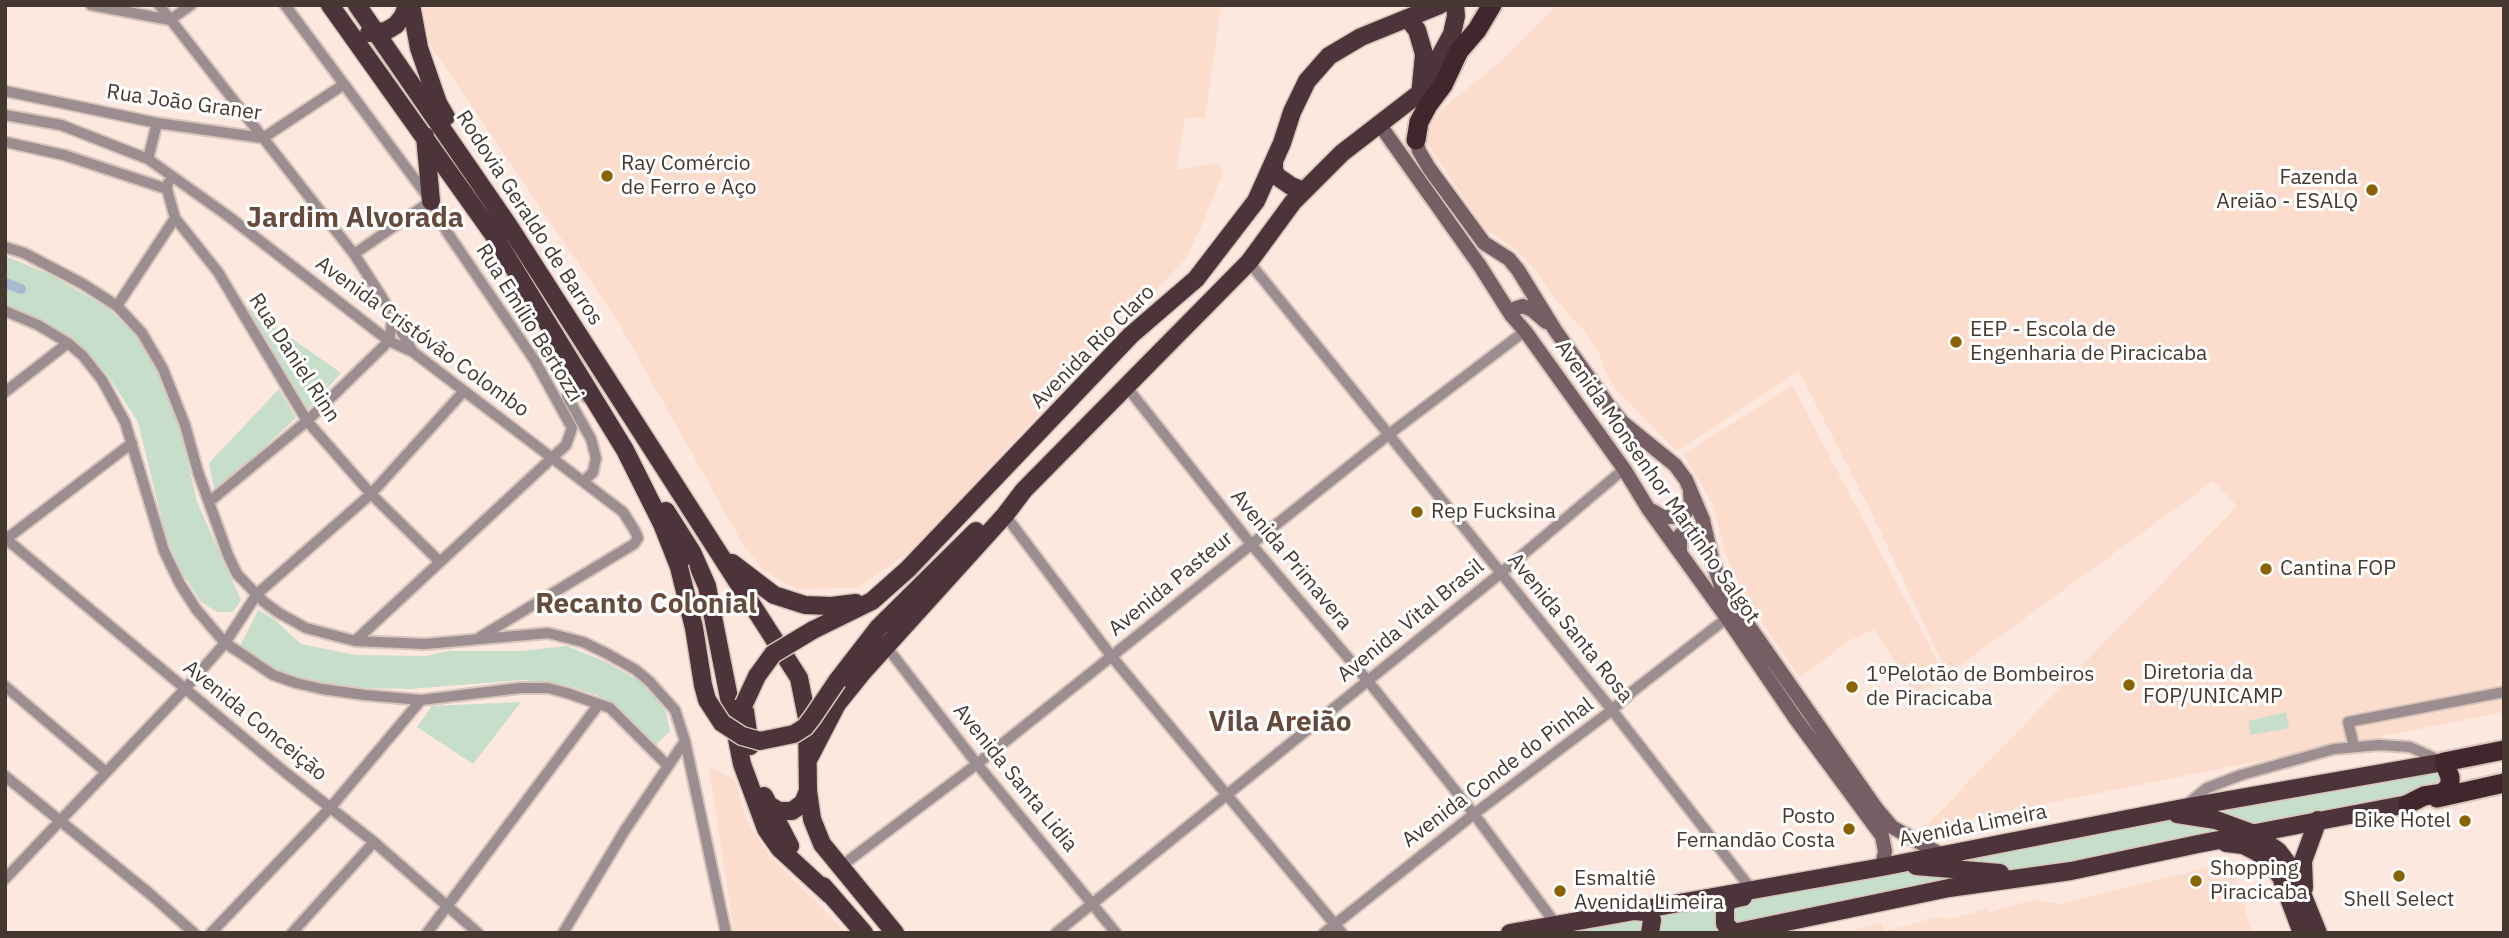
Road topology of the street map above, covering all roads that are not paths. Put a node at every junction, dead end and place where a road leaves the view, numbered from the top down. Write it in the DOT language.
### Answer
graph roads {
  1 [pos="91,5"];
  2 [pos="159,5"];
  3 [pos="191,5"];
  4 [pos="285,5"];
  5 [pos="330,5"];
  6 [pos="338,5"];
  7 [pos="357,5"];
  8 [pos="409,5"];
  9 [pos="1440,5"];
  10 [pos="1455,5"];
  11 [pos="1492,5"];
  12 [pos="1414,13"];
  13 [pos="170,20"];
  14 [pos="378,34"];
  15 [pos="1460,51"];
  16 [pos="343,85"];
  17 [pos="5,91"];
  18 [pos="1420,92"];
  19 [pos="5,115"];
  20 [pos="157,123"];
  21 [pos="1380,125"];
  22 [pos="425,136"];
  23 [pos="263,138"];
  24 [pos="1416,140"];
  25 [pos="5,142"];
  26 [pos="148,159"];
  27 [pos="1274,161"];
  28 [pos="168,174"];
  29 [pos="167,189"];
  30 [pos="1304,191"];
  31 [pos="431,201"];
  32 [pos="175,218"];
  33 [pos="509,226"];
  34 [pos="5,247"];
  35 [pos="354,254"];
  36 [pos="1249,262"];
  37 [pos="117,306"];
  38 [pos="5,311"];
  39 [pos="1511,315"];
  40 [pos="393,316"];
  41 [pos="1555,330"];
  42 [pos="1525,331"];
  43 [pos="389,341"];
  44 [pos="68,343"];
  45 [pos="413,352"];
  46 [pos="536,361"];
  47 [pos="1126,386"];
  48 [pos="5,391"];
  49 [pos="464,391"];
  50 [pos="569,393"];
  51 [pos="607,420"];
  52 [pos="307,421"];
  53 [pos="1388,435"];
  54 [pos="570,438"];
  55 [pos="591,439"];
  56 [pos="132,443"];
  57 [pos="625,450"];
  58 [pos="554,457"];
  59 [pos="1624,469"];
  60 [pos="585,481"];
  61 [pos="1024,490"];
  62 [pos="1690,492"];
  63 [pos="371,494"];
  64 [pos="209,502"];
  65 [pos="1649,510"];
  66 [pos="1005,515"];
  67 [pos="6,539"];
  68 [pos="712,544"];
  69 [pos="1251,544"];
  70 [pos="1680,550"];
  71 [pos="1712,559"];
  72 [pos="440,562"];
  73 [pos="1501,573"];
  74 [pos="257,594"];
  75 [pos="872,601"];
  76 [pos="1727,618"];
  77 [pos="475,640"];
  78 [pos="355,641"];
  79 [pos="225,643"];
  80 [pos="886,646"];
  81 [pos="1112,657"];
  82 [pos="1368,681"];
  83 [pos="5,686"];
  84 [pos="185,689"];
  85 [pos="2504,692"];
  86 [pos="421,699"];
  87 [pos="599,704"];
  88 [pos="1808,709"];
  89 [pos="1612,710"];
  90 [pos="1794,718"];
  91 [pos="685,741"];
  92 [pos="2354,746"];
  93 [pos="2504,750"];
  94 [pos="807,761"];
  95 [pos="2444,762"];
  96 [pos="977,764"];
  97 [pos="668,766"];
  98 [pos="106,772"];
  99 [pos="5,776"];
  100 [pos="2504,783"];
  101 [pos="808,791"];
  102 [pos="1228,794"];
  103 [pos="767,804"];
  104 [pos="2408,804"];
  105 [pos="331,807"];
  106 [pos="2183,807"];
  107 [pos="2163,812"];
  108 [pos="1475,814"];
  109 [pos="60,820"];
  110 [pos="2318,820"];
  111 [pos="2254,834"];
  112 [pos="1882,836"];
  113 [pos="374,842"];
  114 [pos="2198,844"];
  115 [pos="1942,855"];
  116 [pos="1907,862"];
  117 [pos="840,867"];
  118 [pos="1882,867"];
  119 [pos="2038,876"];
  120 [pos="5,879"];
  121 [pos="1797,883"];
  122 [pos="1752,890"];
  123 [pos="830,895"];
  124 [pos="2304,895"];
  125 [pos="1091,904"];
  126 [pos="447,907"];
  127 [pos="1632,911"];
  128 [pos="1335,922"];
  129 [pos="1555,923"];
  130 [pos="194,933"];
  131 [pos="211,933"];
  132 [pos="292,933"];
  133 [pos="427,933"];
  134 [pos="478,933"];
  135 [pos="563,933"];
  136 [pos="726,933"];
  137 [pos="864,933"];
  138 [pos="895,933"];
  139 [pos="1056,933"];
  140 [pos="1116,933"];
  141 [pos="1324,933"];
  142 [pos="1342,933"];
  143 [pos="1510,933"];
  144 [pos="1650,933"];
  145 [pos="1733,933"];
  146 [pos="2302,933"];
  147 [pos="2318,933"];
  1 -- 13 [label="street"];
  2 -- 13 [label="street"];
  3 -- 13 [label="street"];
  4 -- 16 [label="street, Rua Emílio Bertozzi"];
  5 -- 22 [label="highway, Rodovia Geraldo de Barros"];
  6 -- 14 [label="highway"];
  7 -- 14 [label="highway, Rodovia Geraldo de Barros"];
  8 -- 14 [label="highway"];
  8 -- 33 [label="highway"];
  9 -- 12 [label="highway, Avenida Rio Claro"];
  10 -- 18 [label="highway"];
  11 -- 15 [label="highway"];
  12 -- 18 [label="highway"];
  12 -- 27 [label="highway, Avenida Rio Claro"];
  13 -- 23 [label="street"];
  14 -- 33 [label="highway, Rodovia Geraldo de Barros"];
  15 -- 18 [label="highway"];
  15 -- 24 [label="highway"];
  16 -- 23 [label="street, Rua João Graner"];
  16 -- 31 [label="street, Rua Emílio Bertozzi"];
  17 -- 20 [label="street, Rua João Graner"];
  18 -- 21 [label="highway"];
  18 -- 24 [label="highway"];
  19 -- 26 [label="street, Avenida Cristóvão Colombo"];
  20 -- 23 [label="street, Rua João Graner"];
  20 -- 26 [label="street"];
  21 -- 30 [label="highway"];
  21 -- 39 [label="main road, Avenida Monsenhor Martinho Salgot"];
  22 -- 31 [label="highway"];
  22 -- 51 [label="highway, Rodovia Geraldo de Barros"];
  23 -- 35 [label="street"];
  24 -- 41 [label="main road, Avenida Monsenhor Martinho Salgot"];
  25 -- 29 [label="street"];
  26 -- 28 [label="street, Avenida Cristóvão Colombo"];
  27 -- 30 [label="highway"];
  27 -- 75 [label="highway, Avenida Rio Claro"];
  28 -- 29 [label="street"];
  28 -- 43 [label="street, Avenida Cristóvão Colombo"];
  29 -- 32 [label="street, Rua Daniel Rinn"];
  30 -- 36 [label="highway"];
  31 -- 35 [label="street"];
  31 -- 46 [label="street, Rua Emílio Bertozzi"];
  32 -- 37 [label="street"];
  32 -- 52 [label="street, Rua Daniel Rinn"];
  33 -- 68 [label="highway, Rodovia Geraldo de Barros"];
  34 -- 37 [label="street"];
  35 -- 40 [label="street"];
  36 -- 47 [label="highway"];
  36 -- 53 [label="street, Avenida Santa Rosa"];
  37 -- 64 [label="street"];
  38 -- 44 [label="street"];
  39 -- 41 [label="main road"];
  39 -- 42 [label="main road, Avenida Monsenhor Martinho Salgot"];
  40 -- 43 [label="street"];
  40 -- 45 [label="street"];
  41 -- 62 [label="main road, Avenida Monsenhor Martinho Salgot"];
  42 -- 53 [label="street, Avenida Pasteur"];
  42 -- 59 [label="main road, Avenida Monsenhor Martinho Salgot"];
  43 -- 45 [label="street, Avenida Cristóvão Colombo"];
  43 -- 52 [label="street"];
  44 -- 48 [label="street"];
  44 -- 56 [label="street"];
  45 -- 49 [label="street, Avenida Cristóvão Colombo"];
  46 -- 50 [label="street"];
  46 -- 54 [label="street, Rua Emílio Bertozzi"];
  47 -- 61 [label="highway"];
  47 -- 69 [label="street, Avenida Primavera"];
  49 -- 58 [label="street, Avenida Cristóvão Colombo"];
  49 -- 63 [label="street"];
  50 -- 51 [label="street, Rua Emílio Bertozzi"];
  50 -- 55 [label="street, Rua Emílio Bertozzi"];
  51 -- 57 [label="highway, Rodovia Geraldo de Barros"];
  52 -- 63 [label="street, Rua Daniel Rinn"];
  52 -- 64 [label="street"];
  53 -- 69 [label="street, Avenida Pasteur"];
  53 -- 73 [label="street, Avenida Santa Rosa"];
  54 -- 55 [label="street"];
  54 -- 58 [label="street, Rua Emílio Bertozzi"];
  55 -- 60 [label="street, Rua Emílio Bertozzi"];
  56 -- 67 [label="street"];
  56 -- 79 [label="street"];
  57 -- 61 [label="highway, bridge"];
  57 -- 123 [label="highway"];
  58 -- 60 [label="street, Avenida Cristóvão Colombo"];
  58 -- 72 [label="street, Rua Emílio Bertozzi"];
  59 -- 65 [label="main road, Avenida Monsenhor Martinho Salgot"];
  59 -- 73 [label="street, Avenida Vital Brasil"];
  60 -- 77 [label="street, Avenida Cristóvão Colombo"];
  61 -- 66 [label="highway"];
  62 -- 65 [label="main road"];
  62 -- 71 [label="main road, Avenida Monsenhor Martinho Salgot"];
  63 -- 72 [label="street, Rua Daniel Rinn"];
  63 -- 74 [label="street"];
  64 -- 74 [label="street"];
  65 -- 70 [label="main road, Avenida Monsenhor Martinho Salgot"];
  66 -- 80 [label="highway"];
  66 -- 81 [label="street"];
  67 -- 84 [label="street, Avenida Conceição"];
  68 -- 75 [label="highway"];
  68 -- 94 [label="highway"];
  69 -- 81 [label="street, Avenida Pasteur"];
  69 -- 82 [label="street, Avenida Primavera"];
  70 -- 71 [label="main road"];
  70 -- 76 [label="main road, Avenida Monsenhor Martinho Salgot"];
  71 -- 88 [label="main road, Avenida Monsenhor Martinho Salgot"];
  72 -- 78 [label="street, Rua Emílio Bertozzi"];
  73 -- 82 [label="street, Avenida Vital Brasil"];
  73 -- 89 [label="street, Avenida Santa Rosa"];
  74 -- 78 [label="street"];
  74 -- 79 [label="street"];
  75 -- 103 [label="highway, Avenida Rio Claro, bridge"];
  76 -- 89 [label="street, Avenida Conde do Pinhal"];
  76 -- 90 [label="main road, Avenida Monsenhor Martinho Salgot"];
  77 -- 78 [label="street"];
  77 -- 91 [label="street"];
  79 -- 84 [label="street"];
  79 -- 86 [label="street"];
  80 -- 94 [label="highway"];
  80 -- 96 [label="street, Avenida Santa Lidia"];
  81 -- 96 [label="street, Avenida Pasteur"];
  81 -- 102 [label="street"];
  82 -- 102 [label="street, Avenida Vital Brasil"];
  82 -- 108 [label="street, Avenida Primavera"];
  83 -- 98 [label="street"];
  84 -- 98 [label="street"];
  84 -- 105 [label="street, Avenida Conceição"];
  85 -- 92 [label="street"];
  86 -- 87 [label="street"];
  86 -- 105 [label="street"];
  87 -- 97 [label="street"];
  87 -- 126 [label="street"];
  88 -- 90 [label="main road"];
  88 -- 115 [label="main road, Avenida Monsenhor Martinho Salgot"];
  89 -- 108 [label="street, Avenida Conde do Pinhal"];
  89 -- 122 [label="street, Avenida Santa Rosa"];
  90 -- 112 [label="main road, Avenida Monsenhor Martinho Salgot"];
  91 -- 97 [label="street"];
  91 -- 136 [label="street"];
  92 -- 95 [label="street"];
  92 -- 106 [label="street"];
  93 -- 95 [label="highway"];
  94 -- 101 [label="highway"];
  95 -- 104 [label="highway"];
  95 -- 106 [label="highway, Avenida Limeira"];
  96 -- 117 [label="street, Avenida Pasteur"];
  96 -- 125 [label="street, Avenida Santa Lidia"];
  97 -- 135 [label="street"];
  98 -- 109 [label="street"];
  99 -- 109 [label="street"];
  100 -- 104 [label="highway"];
  101 -- 103 [label="highway"];
  101 -- 117 [label="highway"];
  102 -- 125 [label="street, Avenida Vital Brasil"];
  102 -- 128 [label="street"];
  103 -- 123 [label="highway"];
  104 -- 110 [label="highway"];
  105 -- 113 [label="street, Avenida Conceição"];
  105 -- 131 [label="street"];
  106 -- 107 [label="highway, Avenida Limeira"];
  107 -- 111 [label="highway"];
  107 -- 115 [label="highway, Avenida Limeira"];
  108 -- 128 [label="street, Avenida Conde do Pinhal"];
  108 -- 129 [label="street, Avenida Primavera"];
  109 -- 120 [label="street"];
  109 -- 130 [label="street"];
  110 -- 111 [label="highway"];
  110 -- 124 [label="highway"];
  111 -- 114 [label="highway"];
  111 -- 124 [label="highway"];
  112 -- 116 [label="main road, Avenida Monsenhor Martinho Salgot"];
  112 -- 118 [label="main road"];
  113 -- 126 [label="street, Avenida Conceição"];
  113 -- 132 [label="street"];
  114 -- 119 [label="highway"];
  114 -- 146 [label="highway"];
  115 -- 116 [label="highway, Avenida Limeira"];
  116 -- 118 [label="highway, Avenida Limeira"];
  116 -- 119 [label="highway"];
  117 -- 138 [label="highway"];
  118 -- 121 [label="highway, Avenida Limeira"];
  119 -- 145 [label="highway"];
  121 -- 122 [label="highway, Avenida Limeira"];
  121 -- 145 [label="highway"];
  122 -- 127 [label="highway, Avenida Limeira"];
  123 -- 137 [label="highway"];
  124 -- 147 [label="highway"];
  125 -- 139 [label="street, Avenida Vital Brasil"];
  125 -- 140 [label="street, Avenida Santa Lidia"];
  126 -- 133 [label="street"];
  126 -- 134 [label="street, Avenida Conceição"];
  127 -- 129 [label="highway, Avenida Limeira"];
  127 -- 144 [label="highway"];
  128 -- 141 [label="street, Avenida Conde do Pinhal"];
  128 -- 142 [label="street"];
  129 -- 143 [label="highway, Avenida Limeira"];
}
